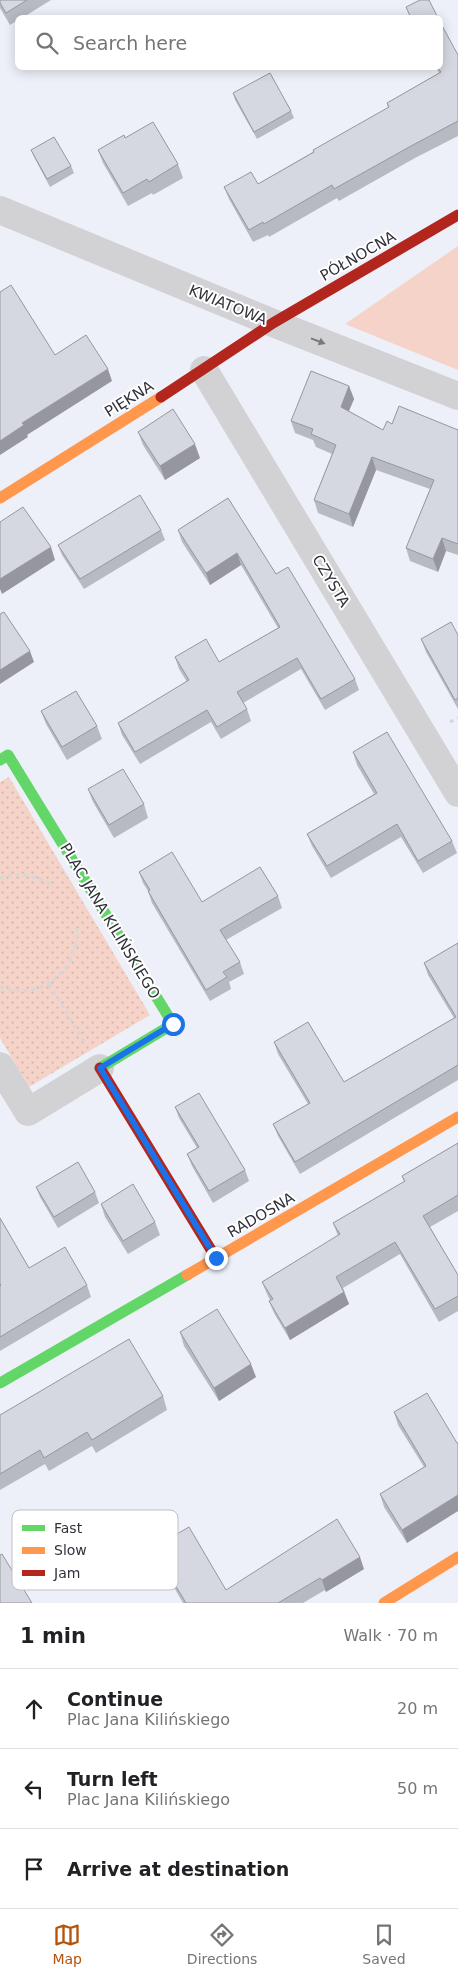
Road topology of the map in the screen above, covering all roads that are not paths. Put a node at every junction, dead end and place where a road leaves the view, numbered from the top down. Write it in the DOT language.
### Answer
graph roads {
  1 [pos="0,210"];
  2 [pos="458,214"];
  3 [pos="273,323"];
  4 [pos="204,370"];
  5 [pos="458,396"];
  6 [pos="0,498"];
  7 [pos="0,760"];
  8 [pos="458,793"];
  9 [pos="0,1066"];
  10 [pos="100,1068"];
  11 [pos="458,1117"];
  12 [pos="216,1258"];
  13 [pos="0,1383"];
  14 [pos="458,1557"];
  15 [pos="384,1603"];
  1 -- 3 [label="street, KWIATOWA"];
  2 -- 3 [label="street, PÓŁNOCNA"];
  3 -- 4 [label="street, PIĘKNA"];
  3 -- 5 [label="street, KWIATOWA, one-way"];
  4 -- 6 [label="street, PIĘKNA"];
  4 -- 8 [label="street, CZYSTA"];
  7 -- 10 [label="street, PLAC JANA KILIŃSKIEGO"];
  9 -- 10 [label="street, PLAC JANA KILIŃSKIEGO"];
  10 -- 12 [label="street"];
  11 -- 12 [label="street, RADOSNA"];
  12 -- 13 [label="street, RADOSNA"];
  14 -- 15 [label="street"];
}
